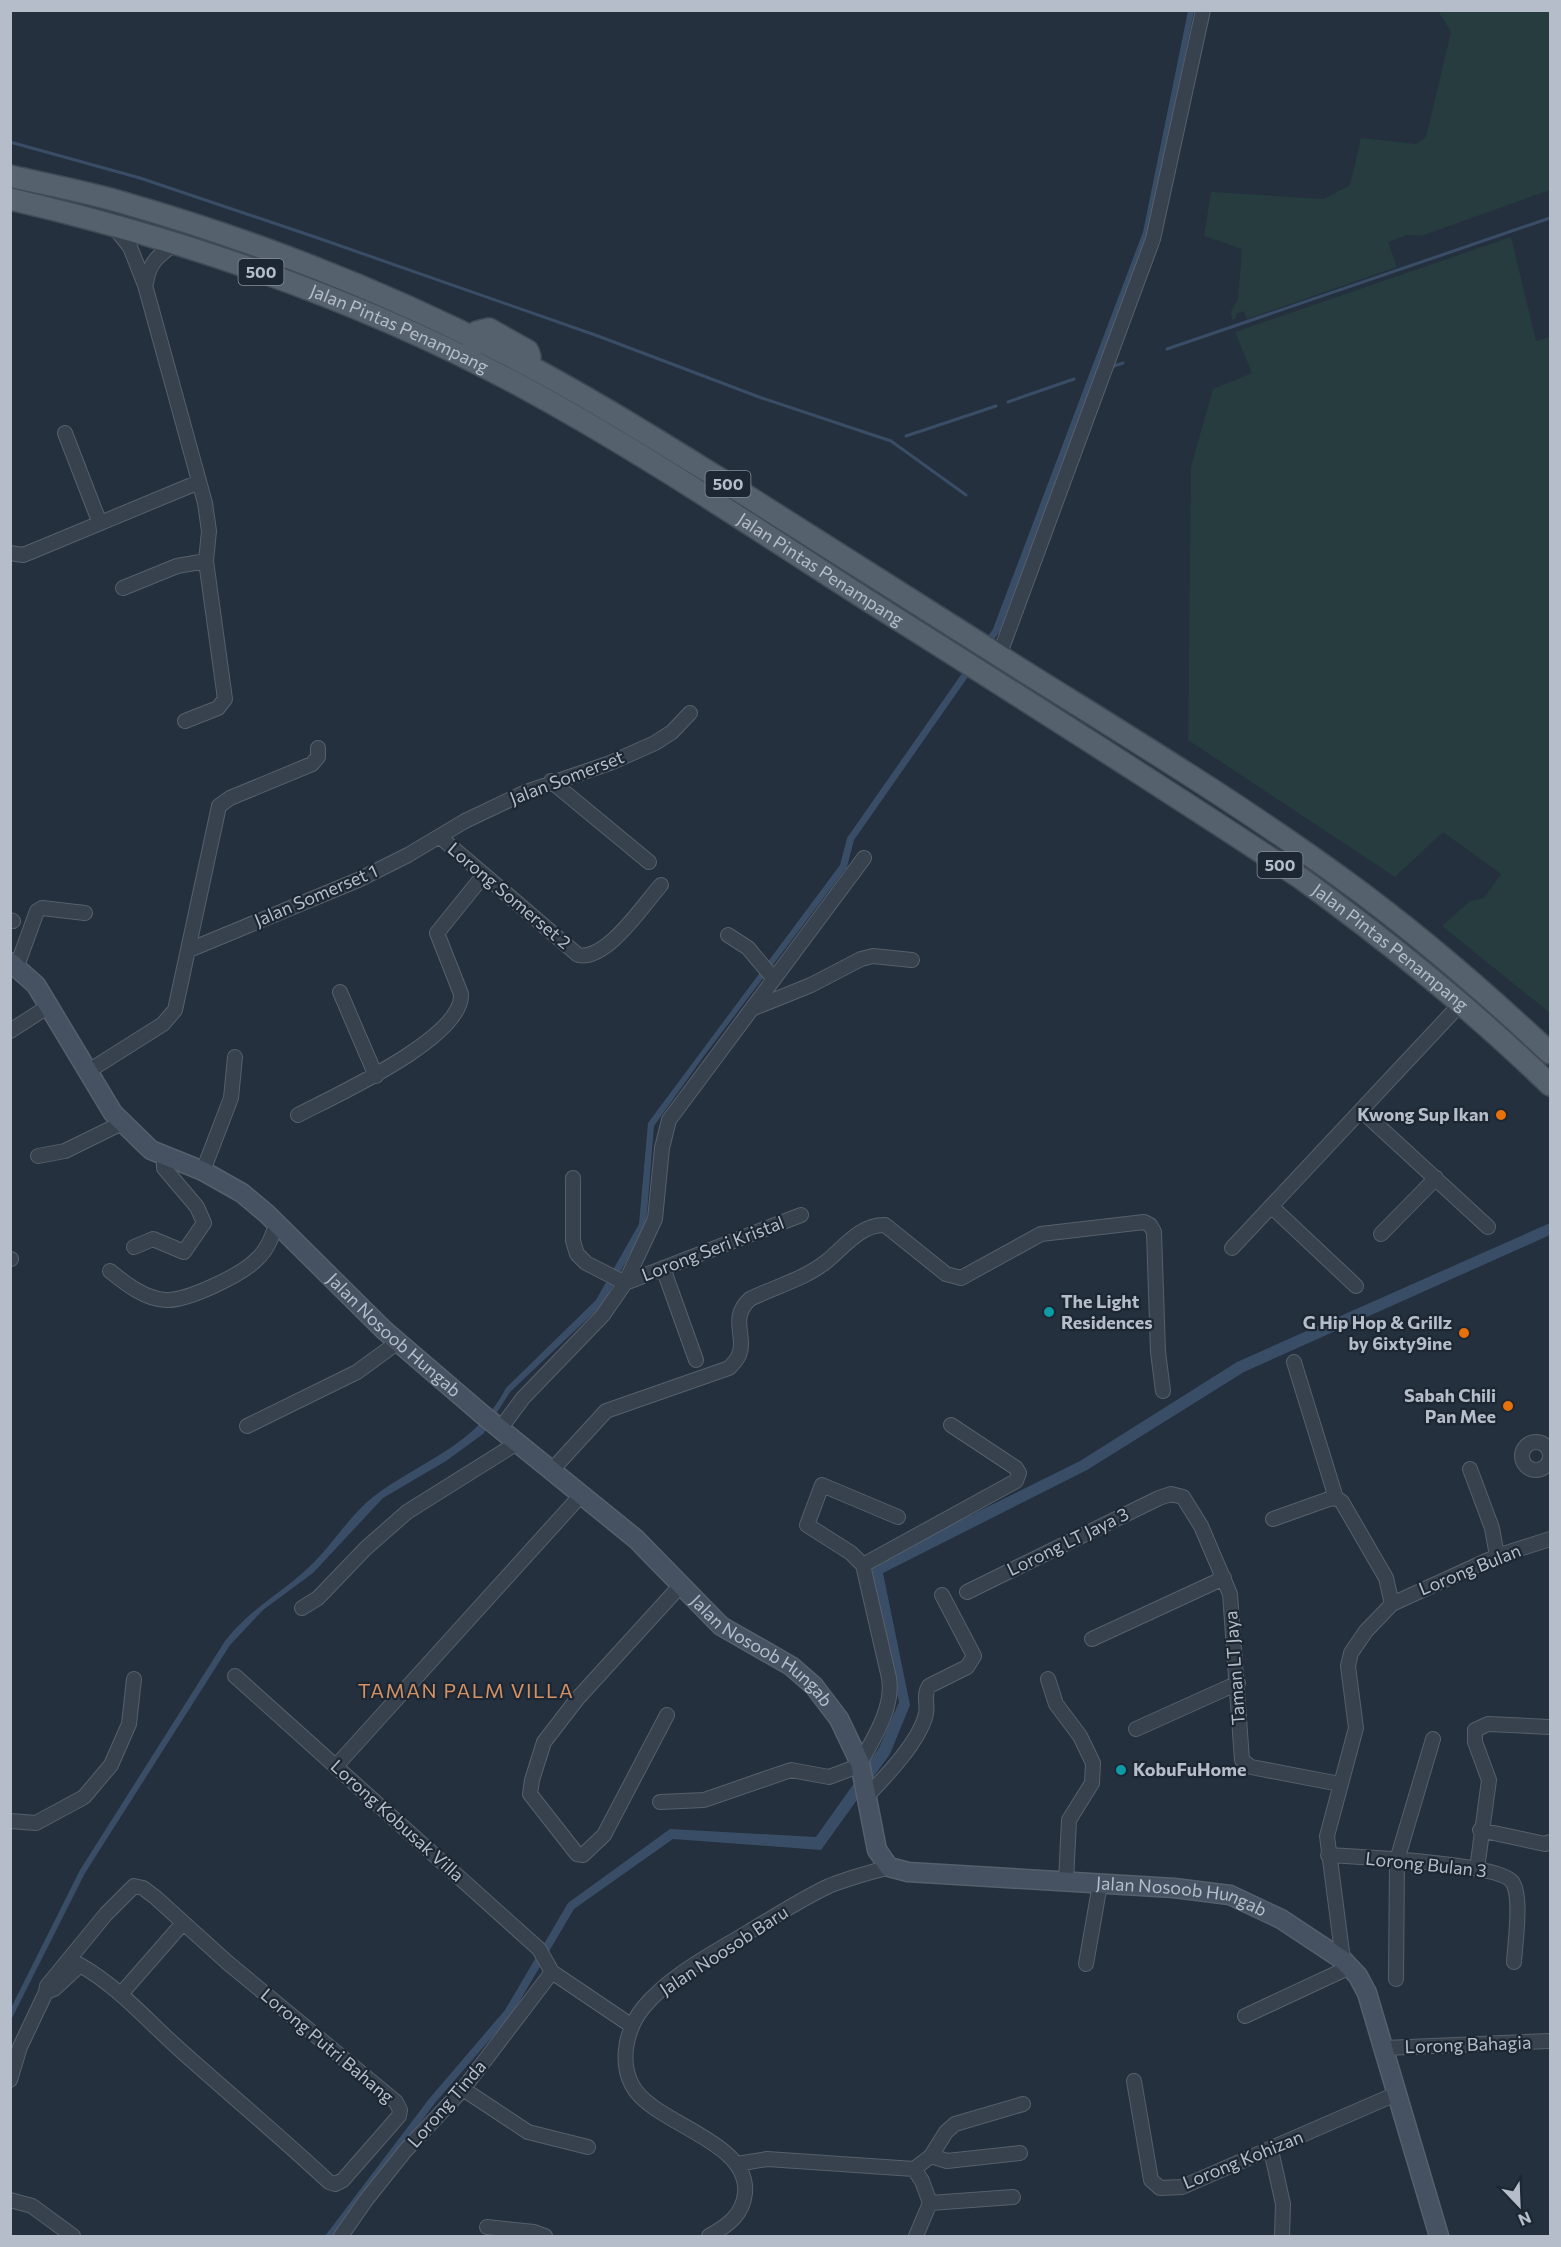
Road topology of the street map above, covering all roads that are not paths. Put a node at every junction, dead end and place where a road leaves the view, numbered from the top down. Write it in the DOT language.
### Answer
graph roads {
  1 [pos="1203,10"];
  2 [pos="10,176"];
  3 [pos="10,199"];
  4 [pos="175,218"];
  5 [pos="111,223"];
  6 [pos="176,243"];
  7 [pos="238,264"];
  8 [pos="145,285"];
  9 [pos="473,338"];
  10 [pos="501,376"];
  11 [pos="65,434"];
  12 [pos="199,482"];
  13 [pos="99,521"];
  14 [pos="12,554"];
  15 [pos="206,561"];
  16 [pos="123,588"];
  17 [pos="998,655"];
  18 [pos="690,713"];
  19 [pos="185,722"];
  20 [pos="318,748"];
  21 [pos="551,781"];
  22 [pos="440,837"];
  23 [pos="864,858"];
  24 [pos="649,862"];
  25 [pos="483,876"];
  26 [pos="661,885"];
  27 [pos="85,913"];
  28 [pos="728,935"];
  29 [pos="189,950"];
  30 [pos="912,960"];
  31 [pos="14,964"];
  32 [pos="774,979"];
  33 [pos="1436,982"];
  34 [pos="340,992"];
  35 [pos="49,1006"];
  36 [pos="752,1009"];
  37 [pos="1452,1013"];
  38 [pos="10,1031"];
  39 [pos="1509,1046"];
  40 [pos="1551,1053"];
  41 [pos="236,1057"];
  42 [pos="87,1072"];
  43 [pos="376,1076"];
  44 [pos="1551,1085"];
  45 [pos="1362,1110"];
  46 [pos="298,1115"];
  47 [pos="122,1124"];
  48 [pos="38,1156"];
  49 [pos="164,1156"];
  50 [pos="203,1171"];
  51 [pos="573,1178"];
  52 [pos="1436,1178"];
  53 [pos="1271,1206"];
  54 [pos="801,1215"];
  55 [pos="277,1223"];
  56 [pos="1488,1227"];
  57 [pos="1381,1234"];
  58 [pos="134,1247"];
  59 [pos="1232,1248"];
  60 [pos="663,1268"];
  61 [pos="110,1271"];
  62 [pos="616,1280"];
  63 [pos="1356,1286"];
  64 [pos="398,1342"];
  65 [pos="696,1360"];
  66 [pos="1294,1362"];
  67 [pos="1163,1391"];
  68 [pos="493,1423"];
  69 [pos="951,1425"];
  70 [pos="247,1426"];
  71 [pos="517,1443"];
  72 [pos="1470,1469"];
  73 [pos="552,1470"];
  74 [pos="582,1494"];
  75 [pos="1171,1494"];
  76 [pos="1336,1498"];
  77 [pos="898,1517"];
  78 [pos="1273,1519"];
  79 [pos="1551,1539"];
  80 [pos="1497,1556"];
  81 [pos="863,1565"];
  82 [pos="1224,1578"];
  83 [pos="681,1585"];
  84 [pos="967,1592"];
  85 [pos="942,1595"];
  86 [pos="1392,1604"];
  87 [pos="302,1608"];
  88 [pos="1092,1639"];
  89 [pos="235,1676"];
  90 [pos="134,1679"];
  91 [pos="1048,1679"];
  92 [pos="1238,1683"];
  93 [pos="667,1715"];
  94 [pos="1551,1727"];
  95 [pos="1136,1729"];
  96 [pos="1433,1739"];
  97 [pos="861,1765"];
  98 [pos="336,1766"];
  99 [pos="1340,1784"];
  100 [pos="867,1792"];
  101 [pos="660,1802"];
  102 [pos="10,1821"];
  103 [pos="1480,1830"];
  104 [pos="1551,1842"];
  105 [pos="1328,1855"];
  106 [pos="1397,1860"];
  107 [pos="890,1867"];
  108 [pos="1477,1869"];
  109 [pos="1066,1881"];
  110 [pos="1100,1884"];
  111 [pos="183,1923"];
  112 [pos="546,1960"];
  113 [pos="75,1961"];
  114 [pos="1514,1962"];
  115 [pos="1347,1963"];
  116 [pos="1086,1964"];
  117 [pos="1396,1979"];
  118 [pos="121,1994"];
  119 [pos="1245,2016"];
  120 [pos="632,2025"];
  121 [pos="1551,2041"];
  122 [pos="1385,2048"];
  123 [pos="10,2080"];
  124 [pos="1134,2080"];
  125 [pos="463,2089"];
  126 [pos="1396,2094"];
  127 [pos="1023,2104"];
  128 [pos="588,2147"];
  129 [pos="1271,2150"];
  130 [pos="1020,2153"];
  131 [pos="930,2156"];
  132 [pos="737,2164"];
  133 [pos="914,2169"];
  134 [pos="1013,2198"];
  135 [pos="10,2200"];
  136 [pos="930,2203"];
  137 [pos="487,2227"];
  138 [pos="346,2234"];
  139 [pos="73,2236"];
  140 [pos="545,2236"];
  141 [pos="709,2236"];
  142 [pos="916,2236"];
  143 [pos="1282,2236"];
  144 [pos="1439,2236"];
  1 -- 17 [label="street"];
  2 -- 4 [label="main road, Jalan Pintas Penampang / 500"];
  3 -- 5 [label="main road, Jalan Pintas Penampang / 500"];
  4 -- 7 [label="main road"];
  4 -- 9 [label="main road, Jalan Pintas Penampang / 500"];
  5 -- 6 [label="main road, Jalan Pintas Penampang / 500"];
  5 -- 8 [label="street"];
  6 -- 7 [label="main road, Jalan Pintas Penampang / 500"];
  6 -- 8 [label="street"];
  7 -- 10 [label="main road, Jalan Pintas Penampang / 500"];
  8 -- 12 [label="street"];
  9 -- 10 [label="main road"];
  9 -- 17 [label="main road, Jalan Pintas Penampang / 500"];
  10 -- 33 [label="main road, Jalan Pintas Penampang / 500"];
  11 -- 13 [label="street"];
  12 -- 13 [label="street"];
  12 -- 15 [label="street"];
  13 -- 14 [label="street"];
  15 -- 16 [label="street"];
  15 -- 19 [label="street"];
  17 -- 40 [label="main road, Jalan Pintas Penampang / 500"];
  18 -- 21 [label="street, Jalan Somerset"];
  20 -- 29 [label="street"];
  21 -- 22 [label="street, Jalan Somerset"];
  21 -- 24 [label="street"];
  22 -- 25 [label="street, Lorong Somerset 2"];
  22 -- 29 [label="street, Jalan Somerset 1"];
  23 -- 32 [label="street"];
  25 -- 26 [label="street, Lorong Somerset 2"];
  25 -- 43 [label="street"];
  27 -- 31 [label="street"];
  28 -- 32 [label="street"];
  29 -- 42 [label="street"];
  30 -- 36 [label="street"];
  31 -- 35 [label="main road, Jalan Nosoob Hungab"];
  32 -- 36 [label="street"];
  33 -- 37 [label="street"];
  33 -- 39 [label="main road, Jalan Pintas Penampang / 500"];
  34 -- 43 [label="street"];
  35 -- 38 [label="street"];
  35 -- 42 [label="main road, Jalan Nosoob Hungab"];
  36 -- 62 [label="street"];
  37 -- 39 [label="street"];
  37 -- 45 [label="street"];
  39 -- 44 [label="main road, Jalan Pintas Penampang / 500"];
  41 -- 50 [label="street"];
  42 -- 47 [label="main road, Jalan Nosoob Hungab"];
  43 -- 46 [label="street"];
  45 -- 52 [label="street"];
  45 -- 53 [label="street"];
  47 -- 48 [label="street"];
  47 -- 49 [label="main road, Jalan Nosoob Hungab"];
  49 -- 50 [label="main road, Jalan Nosoob Hungab"];
  49 -- 58 [label="street"];
  50 -- 55 [label="main road, Jalan Nosoob Hungab"];
  51 -- 62 [label="street"];
  52 -- 56 [label="street"];
  52 -- 57 [label="street"];
  53 -- 59 [label="street"];
  53 -- 63 [label="street"];
  54 -- 60 [label="street, Lorong Seri Kristal"];
  55 -- 61 [label="street"];
  55 -- 64 [label="main road, Jalan Nosoob Hungab"];
  60 -- 62 [label="street, Lorong Seri Kristal"];
  60 -- 65 [label="street"];
  62 -- 68 [label="street"];
  64 -- 68 [label="main road, Jalan Nosoob Hungab"];
  64 -- 70 [label="street"];
  66 -- 76 [label="street"];
  67 -- 73 [label="street"];
  68 -- 71 [label="main road, Jalan Nosoob Hungab"];
  69 -- 81 [label="street"];
  71 -- 73 [label="main road, Jalan Nosoob Hungab"];
  71 -- 87 [label="street"];
  72 -- 80 [label="street"];
  73 -- 74 [label="main road, Jalan Nosoob Hungab"];
  74 -- 83 [label="main road, Jalan Nosoob Hungab"];
  74 -- 98 [label="street"];
  75 -- 82 [label="street, Taman LT Jaya"];
  75 -- 84 [label="street, Lorong LT Jaya 3"];
  76 -- 78 [label="street"];
  76 -- 86 [label="street, Lorong Bulan"];
  77 -- 81 [label="street"];
  79 -- 80 [label="street, Lorong Bulan"];
  80 -- 86 [label="street, Lorong Bulan"];
  81 -- 97 [label="street"];
  82 -- 88 [label="street"];
  82 -- 92 [label="street, Taman LT Jaya"];
  83 -- 93 [label="street"];
  83 -- 97 [label="main road, Jalan Nosoob Hungab"];
  85 -- 100 [label="street"];
  86 -- 99 [label="street, Lorong Bulan"];
  89 -- 98 [label="street, Lorong Kobusak Villa"];
  90 -- 102 [label="street"];
  91 -- 109 [label="street"];
  92 -- 95 [label="street"];
  92 -- 99 [label="street, Taman LT Jaya"];
  94 -- 103 [label="street"];
  96 -- 106 [label="street"];
  97 -- 100 [label="main road, Jalan Nosoob Hungab"];
  97 -- 101 [label="street"];
  98 -- 112 [label="street, Lorong Kobusak Villa"];
  99 -- 105 [label="street, Lorong Bulan"];
  100 -- 107 [label="main road, Jalan Nosoob Hungab"];
  103 -- 104 [label="street"];
  103 -- 108 [label="street"];
  105 -- 106 [label="street, Lorong Bulan 3"];
  105 -- 115 [label="street, Lorong Bulan"];
  106 -- 108 [label="street, Lorong Bulan 3"];
  106 -- 117 [label="street"];
  107 -- 109 [label="main road, Jalan Nosoob Hungab"];
  107 -- 120 [label="street, Jalan Noosob Baru"];
  108 -- 114 [label="street, Lorong Bulan 3"];
  109 -- 110 [label="main road, Jalan Nosoob Hungab"];
  110 -- 115 [label="main road, Jalan Nosoob Hungab"];
  110 -- 116 [label="street"];
  111 -- 113 [label="street, Lorong Putri Bahang"];
  111 -- 118 [label="street"];
  111 -- 118 [label="street, Lorong Putri Bahang"];
  112 -- 120 [label="street, Lorong Kobusak Villa"];
  112 -- 125 [label="street, Lorong Tinda"];
  113 -- 118 [label="street, Lorong Putri Bahang"];
  113 -- 123 [label="street, Lorong Putri Bahang"];
  115 -- 119 [label="street"];
  115 -- 122 [label="main road, Jalan Nosoob Hungab"];
  120 -- 132 [label="street, Jalan Noosob Baru"];
  121 -- 122 [label="street, Lorong Bahagia"];
  122 -- 126 [label="main road, Jalan Nosoob Hungab"];
  124 -- 129 [label="street, Lorong Kohizan"];
  125 -- 128 [label="street"];
  125 -- 138 [label="street, Lorong Tinda"];
  126 -- 129 [label="street, Lorong Kohizan"];
  126 -- 144 [label="main road, Jalan Nosoob Hungab"];
  127 -- 131 [label="street"];
  129 -- 143 [label="street"];
  130 -- 131 [label="street"];
  131 -- 133 [label="street"];
  132 -- 133 [label="street"];
  132 -- 141 [label="street"];
  133 -- 136 [label="street"];
  134 -- 136 [label="street"];
  135 -- 139 [label="street"];
  136 -- 142 [label="street"];
  137 -- 140 [label="street"];
}
